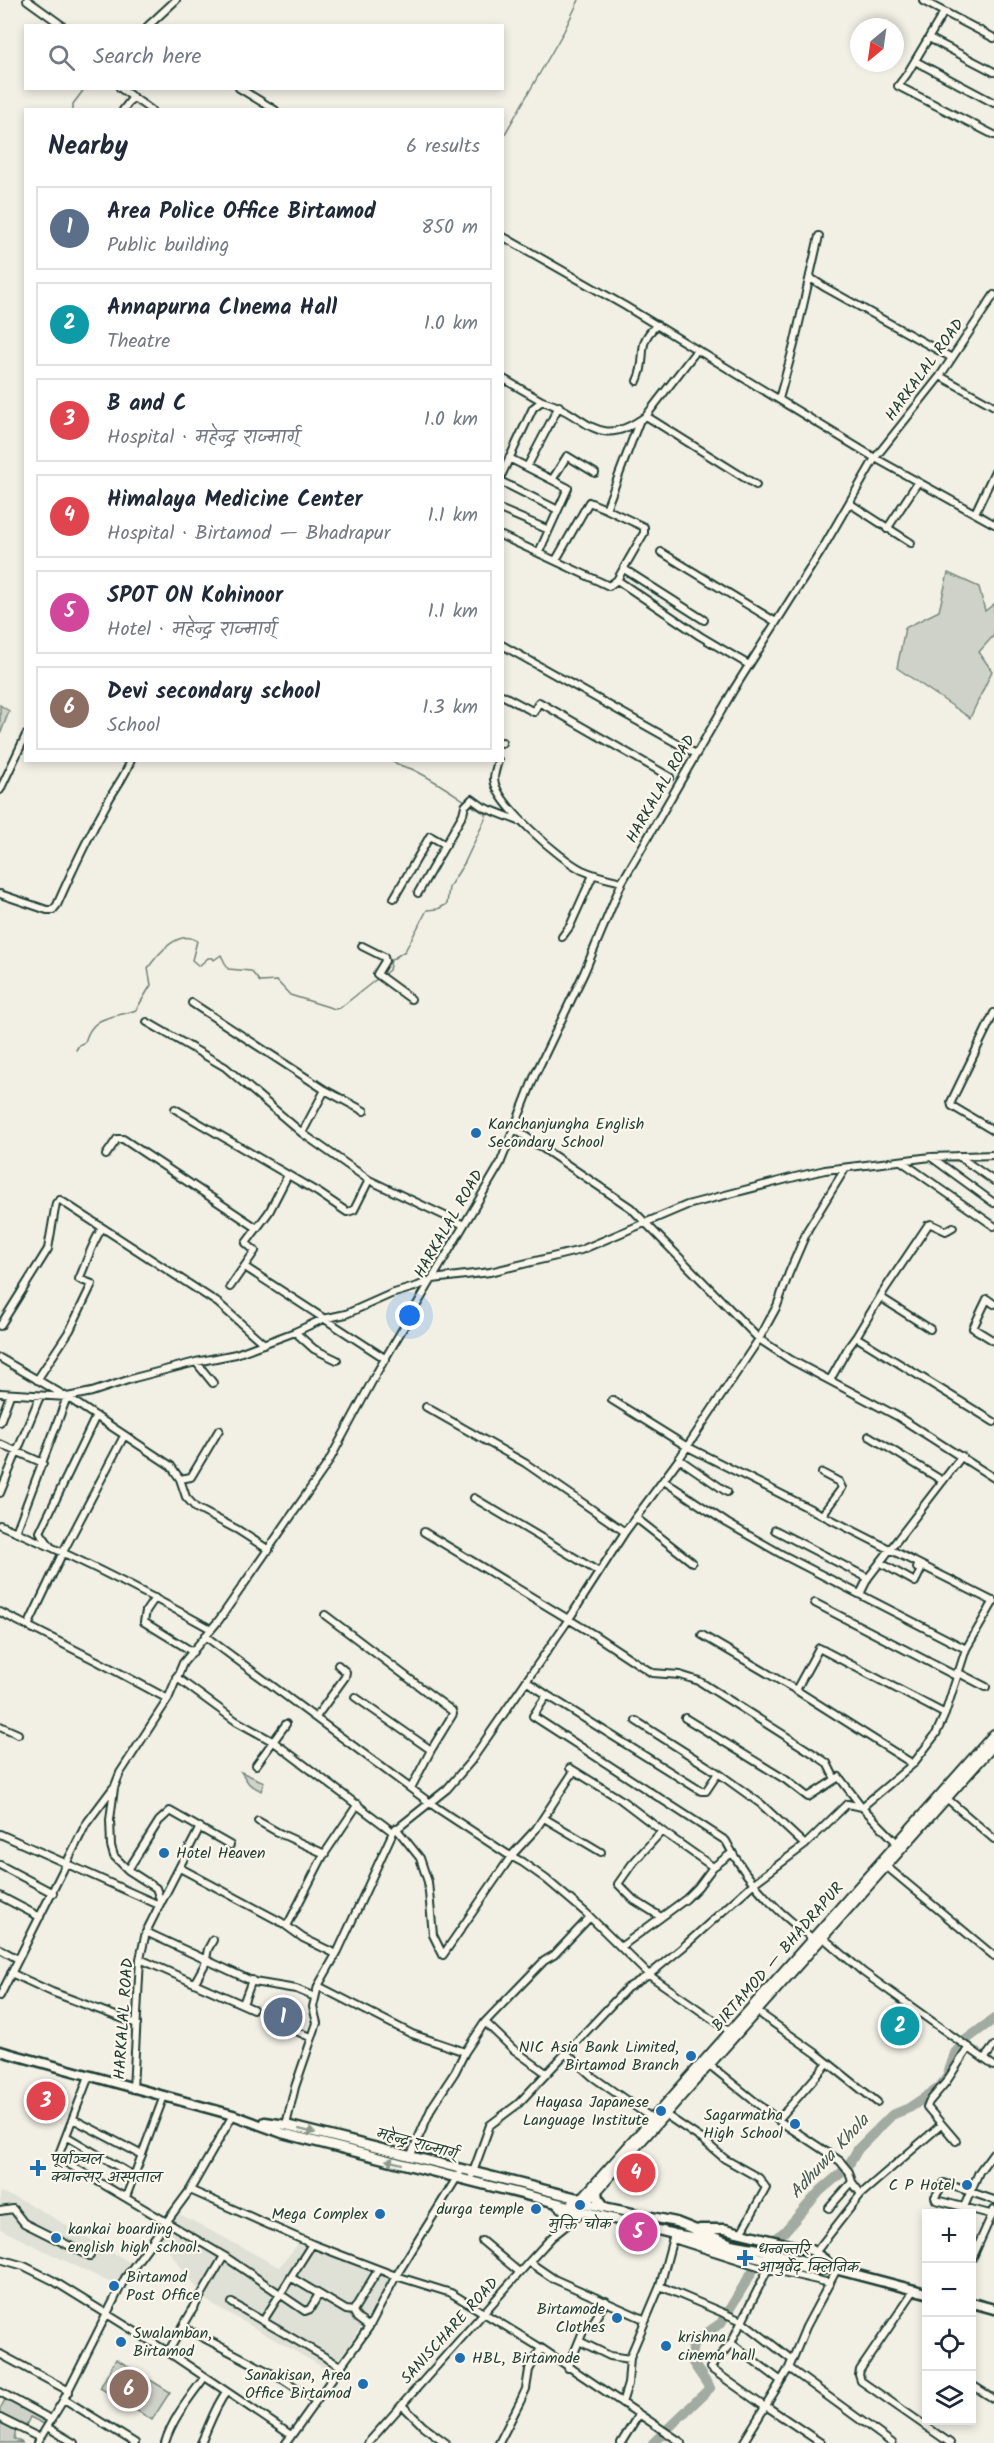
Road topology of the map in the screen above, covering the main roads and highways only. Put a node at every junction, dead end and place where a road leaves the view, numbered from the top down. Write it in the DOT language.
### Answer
graph roads {
  1 [pos="994,1734"];
  2 [pos="994,1745"];
  3 [pos="945,1796"];
  4 [pos="900,1846"];
  5 [pos="818,1938"];
  6 [pos="755,2010"];
  7 [pos="0,2052"];
  8 [pos="706,2062"];
  9 [pos="662,2113"];
  10 [pos="249,2120"];
  11 [pos="459,2174"];
  12 [pos="471,2177"];
  13 [pos="597,2192"];
  14 [pos="555,2202"];
  15 [pos="581,2205"];
  16 [pos="607,2208"];
  17 [pos="564,2218"];
  18 [pos="696,2229"];
  19 [pos="677,2236"];
  20 [pos="729,2242"];
  21 [pos="769,2262"];
  22 [pos="833,2268"];
  23 [pos="922,2290"];
  24 [pos="976,2304"];
  25 [pos="994,2309"];
  1 -- 3 [label="main road, BIRTAMOD — BHADRAPUR"];
  2 -- 3 [label="main road, BIRTAMOD — BHADRAPUR"];
  3 -- 4 [label="main road, BIRTAMOD — BHADRAPUR"];
  4 -- 5 [label="main road, BIRTAMOD — BHADRAPUR"];
  4 -- 5 [label="main road, BIRTAMOD — BHADRAPUR"];
  5 -- 6 [label="main road, BIRTAMOD — BHADRAPUR"];
  6 -- 8 [label="main road, BIRTAMOD — BHADRAPUR"];
  6 -- 8 [label="main road, BIRTAMOD — BHADRAPUR"];
  7 -- 10 [label="highway, महेन्द्र राज्मार्ग्"];
  8 -- 9 [label="main road, BIRTAMOD — BHADRAPUR"];
  9 -- 13 [label="main road, BIRTAMOD — BHADRAPUR"];
  9 -- 15 [label="main road, BIRTAMOD — BHADRAPUR"];
  11 -- 10 [label="highway, महेन्द्र राज्मार्ग्, one-way"];
  10 -- 11 [label="highway, महेन्द्र राज्मार्ग्, one-way"];
  11 -- 12 [label="highway, महेन्द्र राज्मार्ग्"];
  12 -- 14 [label="highway, महेन्द्र राज्मार्ग्"];
  12 -- 15 [label="highway, महेन्द्र राज्मार्ग्"];
  13 -- 15 [label="main road, BIRTAMOD — BHADRAPUR"];
  13 -- 16 [label="highway"];
  14 -- 15 [label="highway, महेन्द्र राज्मार्ग्"];
  14 -- 17 [label="highway"];
  15 -- 16 [label="highway, महेन्द्र राज्मार्ग्"];
  15 -- 19 [label="highway, महेन्द्र राज्मार्ग्"];
  16 -- 18 [label="highway, महेन्द्र राज्मार्ग्"];
  18 -- 20 [label="highway, महेन्द्र राज्मार्ग्"];
  18 -- 22 [label="highway"];
  19 -- 20 [label="highway, महेन्द्र राज्मार्ग्"];
  19 -- 21 [label="highway"];
  20 -- 21 [label="highway, महेन्द्र राज्मार्ग्"];
  21 -- 22 [label="highway, महेन्द्र राज्मार्ग्"];
  22 -- 23 [label="highway, महेन्द्र राज्मार्ग्"];
  24 -- 25 [label="highway"];
}
